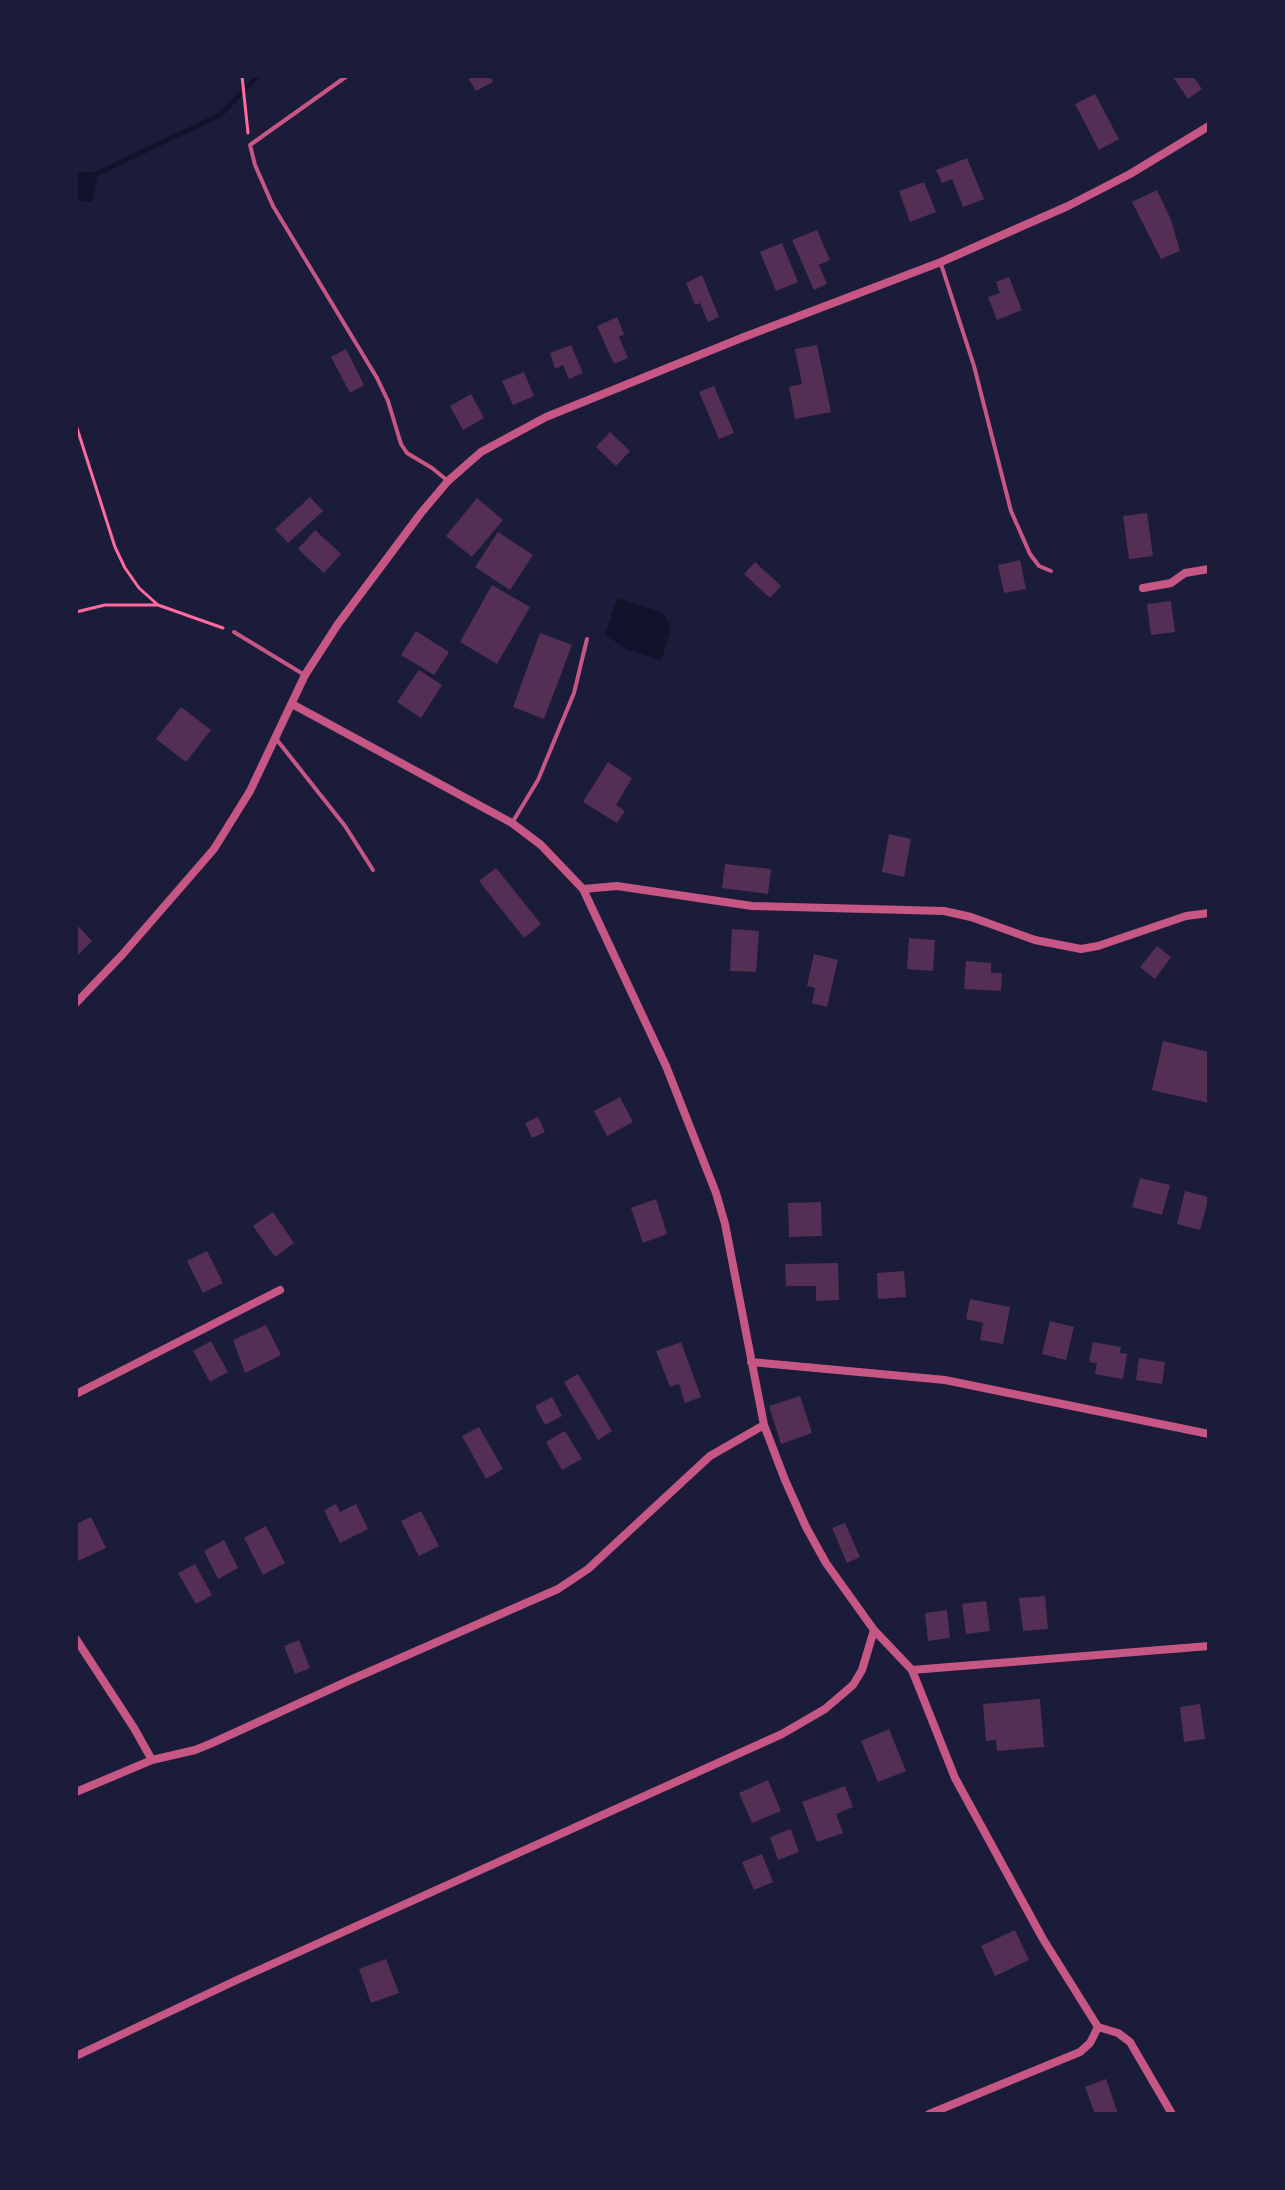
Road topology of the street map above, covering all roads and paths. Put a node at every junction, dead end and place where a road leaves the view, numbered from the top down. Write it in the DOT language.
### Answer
graph roads {
  1 [pos="242,76"];
  2 [pos="347,76"];
  3 [pos="1209,126"];
  4 [pos="250,145"];
  5 [pos="941,262"];
  6 [pos="76,425"];
  7 [pos="448,481"];
  8 [pos="1209,569"];
  9 [pos="1051,571"];
  10 [pos="1143,588"];
  11 [pos="158,605"];
  12 [pos="76,612"];
  13 [pos="234,632"];
  14 [pos="587,639"];
  15 [pos="305,675"];
  16 [pos="292,704"];
  17 [pos="275,738"];
  18 [pos="512,823"];
  19 [pos="373,870"];
  20 [pos="583,889"];
  21 [pos="1209,913"];
  22 [pos="76,1003"];
  23 [pos="280,1290"];
  24 [pos="751,1362"];
  25 [pos="76,1394"];
  26 [pos="764,1425"];
  27 [pos="1209,1434"];
  28 [pos="874,1630"];
  29 [pos="76,1639"];
  30 [pos="1209,1646"];
  31 [pos="912,1670"];
  32 [pos="152,1760"];
  33 [pos="76,1792"];
  34 [pos="1098,2027"];
  35 [pos="76,2056"];
  36 [pos="929,2114"];
  37 [pos="1172,2114"];
  1 -- 4 [label="path"];
  2 -- 4 [label="lane"];
  3 -- 5 [label="street"];
  4 -- 7 [label="lane"];
  5 -- 7 [label="street"];
  5 -- 9 [label="lane"];
  6 -- 11 [label="path"];
  7 -- 15 [label="street"];
  8 -- 10 [label="street"];
  11 -- 12 [label="path"];
  11 -- 13 [label="path"];
  13 -- 15 [label="lane"];
  14 -- 18 [label="lane"];
  15 -- 16 [label="street"];
  16 -- 17 [label="street"];
  16 -- 18 [label="street"];
  17 -- 19 [label="lane"];
  17 -- 22 [label="street"];
  18 -- 20 [label="street"];
  20 -- 21 [label="street"];
  20 -- 24 [label="street"];
  23 -- 25 [label="street"];
  24 -- 26 [label="street"];
  24 -- 27 [label="street"];
  26 -- 28 [label="street"];
  26 -- 32 [label="street"];
  28 -- 31 [label="street"];
  28 -- 35 [label="street"];
  29 -- 32 [label="street"];
  30 -- 31 [label="street"];
  31 -- 34 [label="street"];
  32 -- 33 [label="street"];
  34 -- 36 [label="street"];
  34 -- 37 [label="street"];
}
